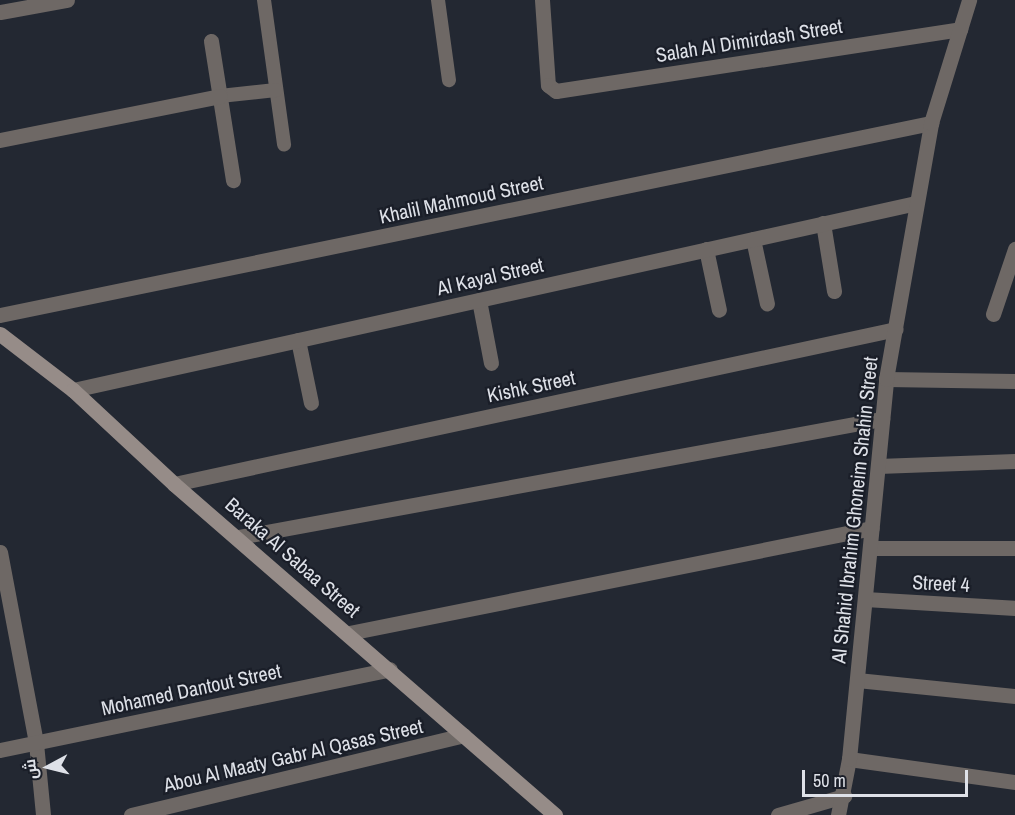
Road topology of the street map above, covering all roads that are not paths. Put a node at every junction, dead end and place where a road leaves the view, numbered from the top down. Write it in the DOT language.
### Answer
graph roads {
  1 [pos="67,0"];
  2 [pos="264,0"];
  3 [pos="438,0"];
  4 [pos="542,0"];
  5 [pos="969,0"];
  6 [pos="0,12"];
  7 [pos="960,29"];
  8 [pos="211,41"];
  9 [pos="449,81"];
  10 [pos="276,90"];
  11 [pos="220,96"];
  12 [pos="931,123"];
  13 [pos="0,140"];
  14 [pos="284,145"];
  15 [pos="233,180"];
  16 [pos="916,203"];
  17 [pos="824,223"];
  18 [pos="753,239"];
  19 [pos="706,249"];
  20 [pos="1015,249"];
  21 [pos="834,291"];
  22 [pos="479,300"];
  23 [pos="767,304"];
  24 [pos="719,310"];
  25 [pos="993,314"];
  26 [pos="0,315"];
  27 [pos="896,329"];
  28 [pos="0,334"];
  29 [pos="298,340"];
  30 [pos="491,363"];
  31 [pos="886,379"];
  32 [pos="1015,381"];
  33 [pos="73,390"];
  34 [pos="311,403"];
  35 [pos="882,419"];
  36 [pos="1015,461"];
  37 [pos="878,466"];
  38 [pos="174,484"];
  39 [pos="872,528"];
  40 [pos="239,537"];
  41 [pos="870,548"];
  42 [pos="1015,548"];
  43 [pos="0,552"];
  44 [pos="865,599"];
  45 [pos="1015,608"];
  46 [pos="6,622"];
  47 [pos="349,633"];
  48 [pos="390,669"];
  49 [pos="857,680"];
  50 [pos="1015,696"];
  51 [pos="464,735"];
  52 [pos="36,743"];
  53 [pos="0,750"];
  54 [pos="849,759"];
  55 [pos="1015,782"];
  56 [pos="844,796"];
  57 [pos="44,815"];
  58 [pos="131,815"];
  59 [pos="555,815"];
  60 [pos="778,815"];
  61 [pos="838,815"];
  1 -- 6 [label="street"];
  2 -- 10 [label="lane"];
  3 -- 9 [label="lane"];
  4 -- 7 [label="street, Salah Al Dimirdash Street"];
  5 -- 7 [label="street, Al Shahid Ibrahim Ghoneim Shahin Street"];
  7 -- 12 [label="street, Al Shahid Ibrahim Ghoneim Shahin Street"];
  8 -- 11 [label="street"];
  10 -- 11 [label="lane"];
  10 -- 14 [label="lane"];
  11 -- 13 [label="street"];
  11 -- 15 [label="street"];
  12 -- 16 [label="street, Al Shahid Ibrahim Ghoneim Shahin Street"];
  12 -- 26 [label="street, Khalil Mahmoud Street"];
  16 -- 17 [label="street, Al Kayal Street"];
  16 -- 27 [label="street, Al Shahid Ibrahim Ghoneim Shahin Street"];
  17 -- 18 [label="street, Al Kayal Street"];
  17 -- 21 [label="street"];
  18 -- 19 [label="street, Al Kayal Street"];
  18 -- 23 [label="street"];
  19 -- 22 [label="street, Al Kayal Street"];
  19 -- 24 [label="street"];
  20 -- 25 [label="street"];
  22 -- 29 [label="street, Al Kayal Street"];
  22 -- 30 [label="street"];
  27 -- 31 [label="street, Al Shahid Ibrahim Ghoneim Shahin Street"];
  27 -- 38 [label="street, Kishk Street"];
  28 -- 33 [label="main road, Baraka Al Sabaa Street"];
  29 -- 33 [label="street, Al Kayal Street"];
  29 -- 34 [label="street"];
  31 -- 32 [label="street"];
  31 -- 35 [label="street, Al Shahid Ibrahim Ghoneim Shahin Street"];
  33 -- 38 [label="main road, Baraka Al Sabaa Street"];
  35 -- 37 [label="street, Al Shahid Ibrahim Ghoneim Shahin Street"];
  35 -- 40 [label="street"];
  36 -- 37 [label="street"];
  37 -- 39 [label="street, Al Shahid Ibrahim Ghoneim Shahin Street"];
  38 -- 40 [label="main road, Baraka Al Sabaa Street"];
  39 -- 41 [label="street, Al Shahid Ibrahim Ghoneim Shahin Street"];
  39 -- 47 [label="street"];
  40 -- 47 [label="main road, Baraka Al Sabaa Street"];
  41 -- 42 [label="street"];
  41 -- 44 [label="street, Al Shahid Ibrahim Ghoneim Shahin Street"];
  43 -- 46 [label="street"];
  44 -- 45 [label="street, Street 4"];
  44 -- 49 [label="street, Al Shahid Ibrahim Ghoneim Shahin Street"];
  46 -- 52 [label="street"];
  47 -- 48 [label="main road, Baraka Al Sabaa Street"];
  48 -- 51 [label="main road, Baraka Al Sabaa Street"];
  48 -- 52 [label="street, Mohamed Dantout Street"];
  49 -- 50 [label="street"];
  49 -- 54 [label="street, Al Shahid Ibrahim Ghoneim Shahin Street"];
  51 -- 58 [label="street, Abou Al Maaty Gabr Al Qasas Street"];
  51 -- 59 [label="main road, Baraka Al Sabaa Street"];
  52 -- 53 [label="street, Mohamed Dantout Street"];
  52 -- 57 [label="street"];
  54 -- 55 [label="street"];
  54 -- 56 [label="street, Al Shahid Ibrahim Ghoneim Shahin Street"];
  56 -- 60 [label="street"];
  56 -- 61 [label="street, Al Shahid Ibrahim Ghoneim Shahin Street"];
}
